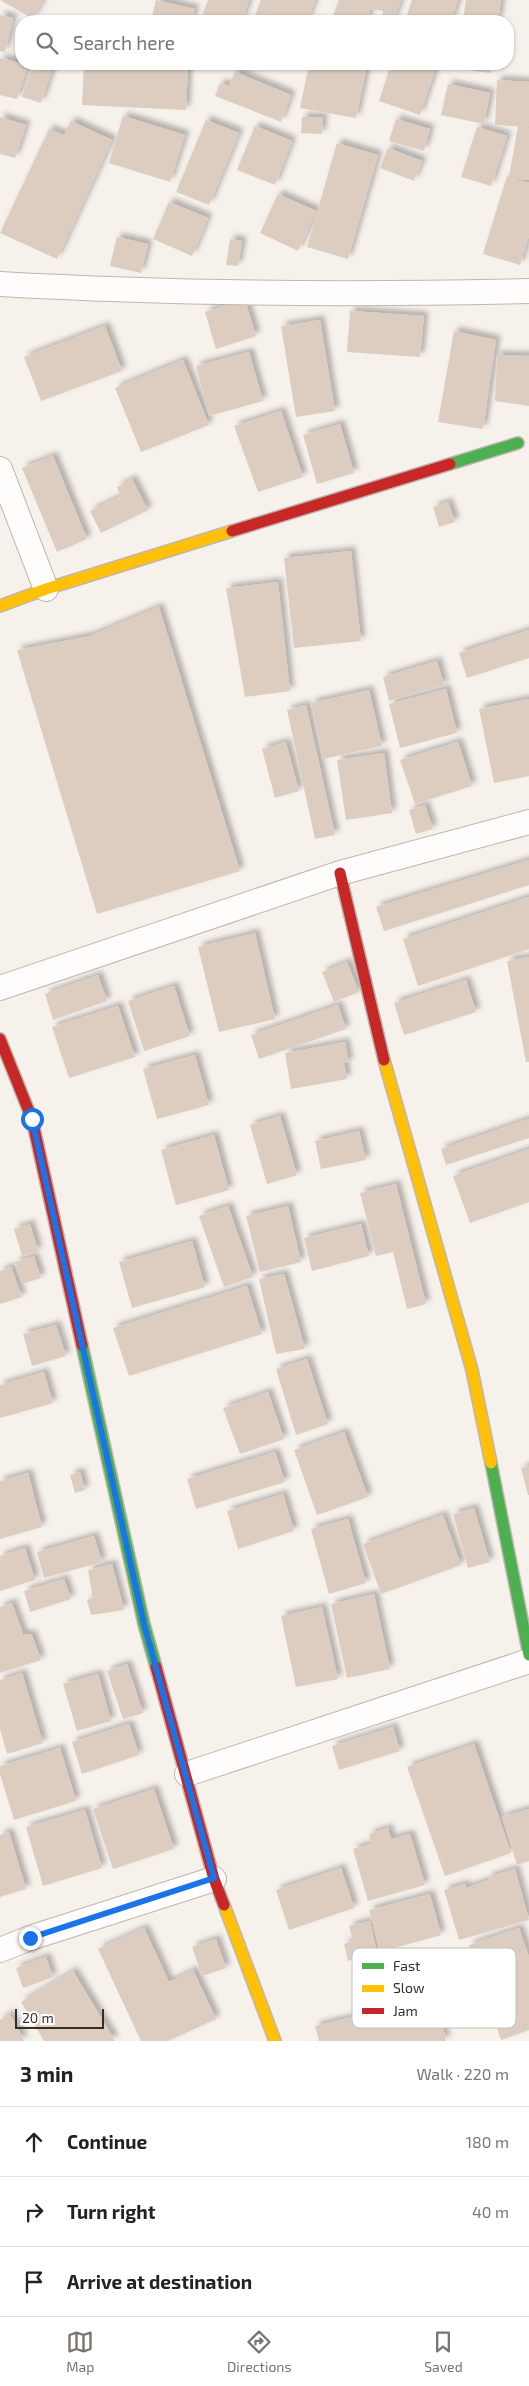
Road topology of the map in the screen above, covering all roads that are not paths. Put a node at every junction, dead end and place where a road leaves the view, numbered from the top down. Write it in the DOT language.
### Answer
graph roads {
  1 [pos="0,284"];
  2 [pos="529,291"];
  3 [pos="518,443"];
  4 [pos="0,469"];
  5 [pos="46,589"];
  6 [pos="0,606"];
  7 [pos="529,822"];
  8 [pos="340,873"];
  9 [pos="0,988"];
  10 [pos="0,1039"];
  11 [pos="529,1655"];
  12 [pos="529,1661"];
  13 [pos="187,1774"];
  14 [pos="214,1878"];
  15 [pos="0,1950"];
  16 [pos="276,2041"];
  1 -- 2 [label="street"];
  3 -- 5 [label="street"];
  4 -- 5 [label="street"];
  5 -- 6 [label="street"];
  7 -- 8 [label="street"];
  8 -- 9 [label="street"];
  8 -- 11 [label="street"];
  10 -- 13 [label="street"];
  12 -- 13 [label="street"];
  13 -- 14 [label="street"];
  14 -- 15 [label="street"];
  14 -- 16 [label="street"];
}
